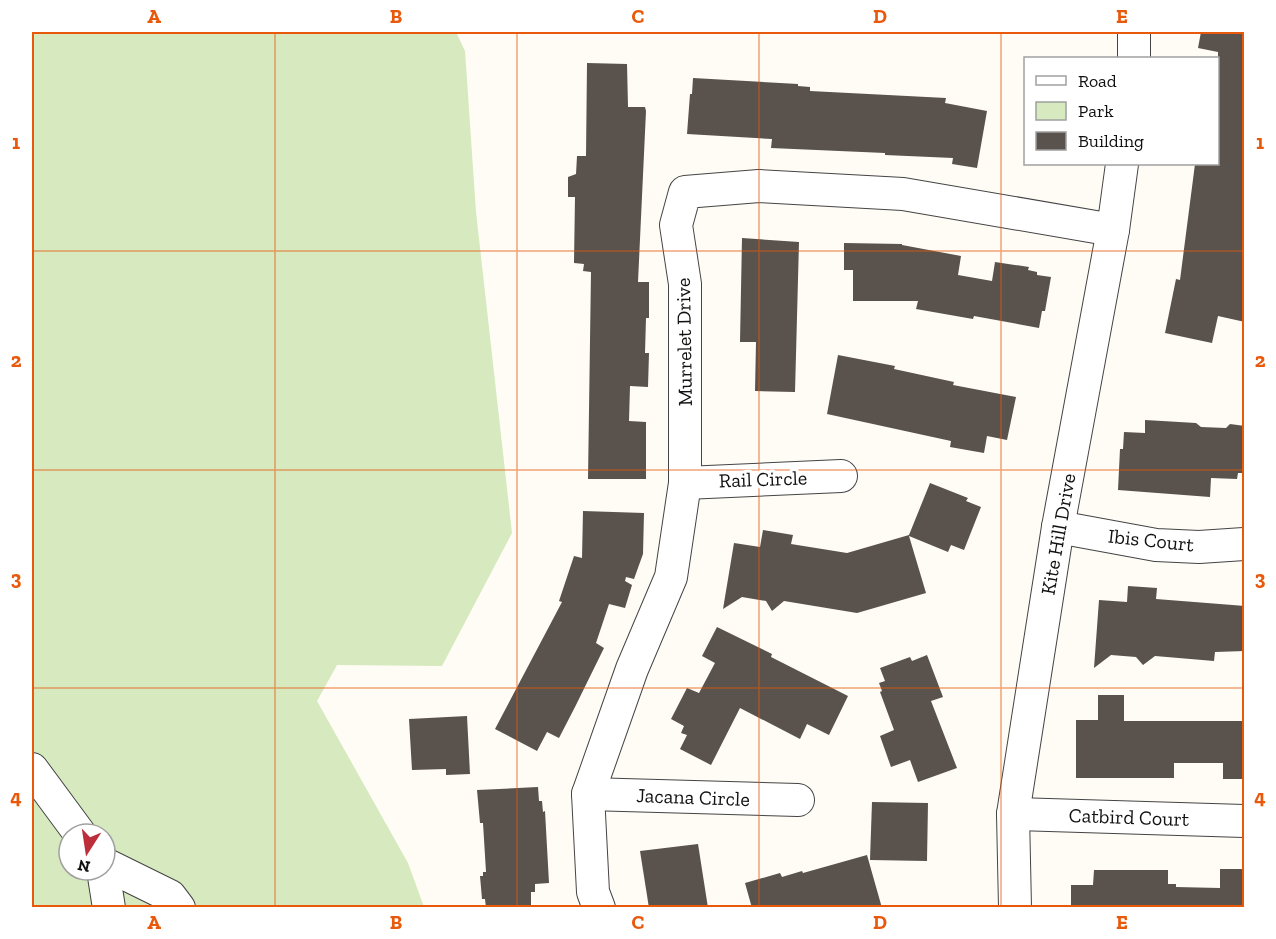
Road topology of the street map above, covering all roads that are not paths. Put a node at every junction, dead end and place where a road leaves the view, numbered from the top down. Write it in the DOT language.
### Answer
graph roads {
  1 [pos="1134,32"];
  2 [pos="1134,57"];
  3 [pos="1122,165"];
  4 [pos="1113,230"];
  5 [pos="841,476"];
  6 [pos="685,483"];
  7 [pos="1058,527"];
  8 [pos="1245,544"];
  9 [pos="32,769"];
  10 [pos="588,794"];
  11 [pos="798,800"];
  12 [pos="1013,814"];
  13 [pos="1245,821"];
  14 [pos="71,822"];
  15 [pos="117,870"];
  16 [pos="105,882"];
  17 [pos="110,908"];
  18 [pos="179,908"];
  19 [pos="599,908"];
  20 [pos="1015,908"];
  1 -- 2 [label="street"];
  3 -- 4 [label="street, Kite Hill Drive"];
  4 -- 6 [label="street, Murrelet Drive"];
  4 -- 7 [label="street, Kite Hill Drive"];
  5 -- 6 [label="street, Rail Circle"];
  6 -- 10 [label="street, Murrelet Drive"];
  7 -- 8 [label="street, Ibis Court"];
  7 -- 12 [label="street, Kite Hill Drive"];
  9 -- 14 [label="street"];
  10 -- 11 [label="street, Jacana Circle"];
  10 -- 19 [label="street, Murrelet Drive"];
  12 -- 13 [label="street, Catbird Court"];
  12 -- 20 [label="street, Kite Hill Drive"];
  15 -- 18 [label="street"];
  16 -- 17 [label="street"];
}
